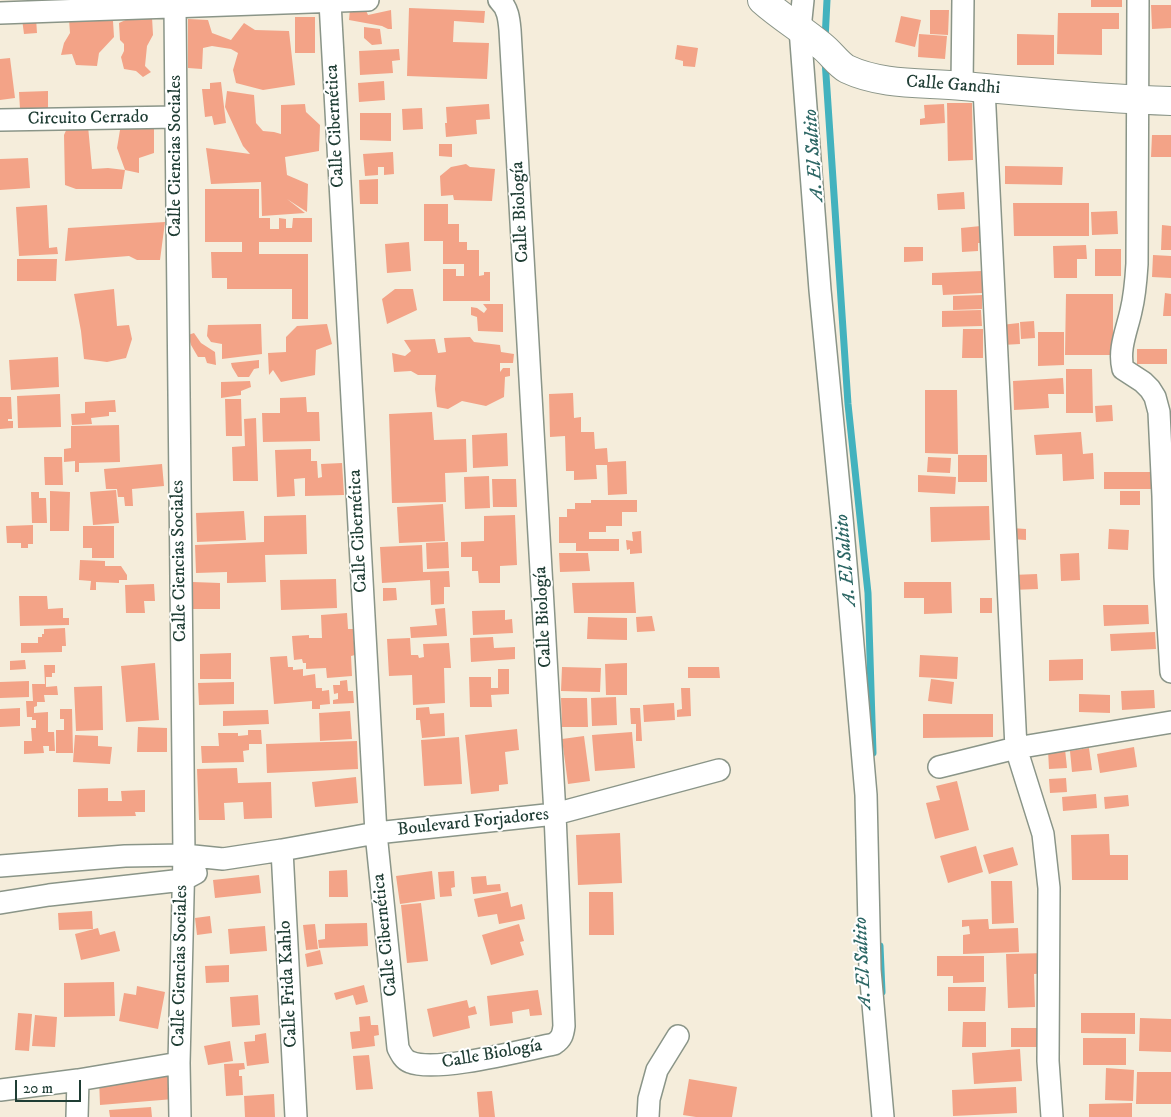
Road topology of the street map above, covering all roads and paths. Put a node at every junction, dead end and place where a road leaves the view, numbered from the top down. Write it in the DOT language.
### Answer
graph roads {
  1 [pos="368,0"];
  2 [pos="499,0"];
  3 [pos="762,0"];
  4 [pos="803,0"];
  5 [pos="963,0"];
  6 [pos="1138,0"];
  7 [pos="330,2"];
  8 [pos="176,6"];
  9 [pos="0,13"];
  10 [pos="800,29"];
  11 [pos="973,87"];
  12 [pos="1138,100"];
  13 [pos="1171,101"];
  14 [pos="176,118"];
  15 [pos="0,120"];
  16 [pos="1171,672"];
  17 [pos="1171,722"];
  18 [pos="1016,748"];
  19 [pos="939,767"];
  20 [pos="719,770"];
  21 [pos="555,814"];
  22 [pos="376,833"];
  23 [pos="282,850"];
  24 [pos="184,855"];
  25 [pos="223,860"];
  26 [pos="0,866"];
  27 [pos="183,880"];
  28 [pos="0,903"];
  29 [pos="678,1036"];
  30 [pos="402,1057"];
  31 [pos="179,1063"];
  32 [pos="78,1080"];
  33 [pos="0,1090"];
  34 [pos="77,1117"];
  35 [pos="180,1117"];
  36 [pos="296,1117"];
  37 [pos="648,1117"];
  38 [pos="883,1117"];
  39 [pos="1052,1117"];
  1 -- 7 [label="street"];
  2 -- 21 [label="street, Calle Biología"];
  3 -- 10 [label="main road, Calle Gandhi"];
  4 -- 10 [label="street"];
  5 -- 11 [label="street"];
  6 -- 12 [label="street"];
  7 -- 8 [label="street"];
  7 -- 22 [label="street, Calle Cibernética"];
  8 -- 9 [label="street"];
  8 -- 14 [label="street, Calle Ciencias Sociales"];
  10 -- 11 [label="main road, Calle Gandhi"];
  10 -- 38 [label="street"];
  11 -- 12 [label="main road, Calle Gandhi"];
  11 -- 18 [label="street"];
  12 -- 13 [label="main road, Calle Gandhi"];
  12 -- 16 [label="street"];
  14 -- 15 [label="street, Circuito Cerrado"];
  14 -- 24 [label="street, Calle Ciencias Sociales"];
  17 -- 18 [label="street"];
  18 -- 19 [label="street"];
  18 -- 39 [label="street"];
  20 -- 21 [label="street, Boulevard Forjadores"];
  21 -- 22 [label="street, Boulevard Forjadores"];
  21 -- 30 [label="street, Calle Biología"];
  22 -- 23 [label="street, Boulevard Forjadores"];
  22 -- 30 [label="street, Calle Cibernética"];
  23 -- 25 [label="street, Boulevard Forjadores"];
  23 -- 36 [label="street, Calle Frida Kahlo"];
  24 -- 25 [label="street, Boulevard Forjadores"];
  24 -- 26 [label="street, Boulevard Forjadores"];
  24 -- 27 [label="street, Calle Ciencias Sociales"];
  25 -- 27 [label="street, Boulevard Forjadores"];
  27 -- 28 [label="street, Boulevard Forjadores"];
  27 -- 31 [label="street, Calle Ciencias Sociales"];
  29 -- 37 [label="street"];
  31 -- 32 [label="street"];
  31 -- 35 [label="street, Calle Ciencias Sociales"];
  32 -- 33 [label="street"];
  32 -- 34 [label="street"];
}
